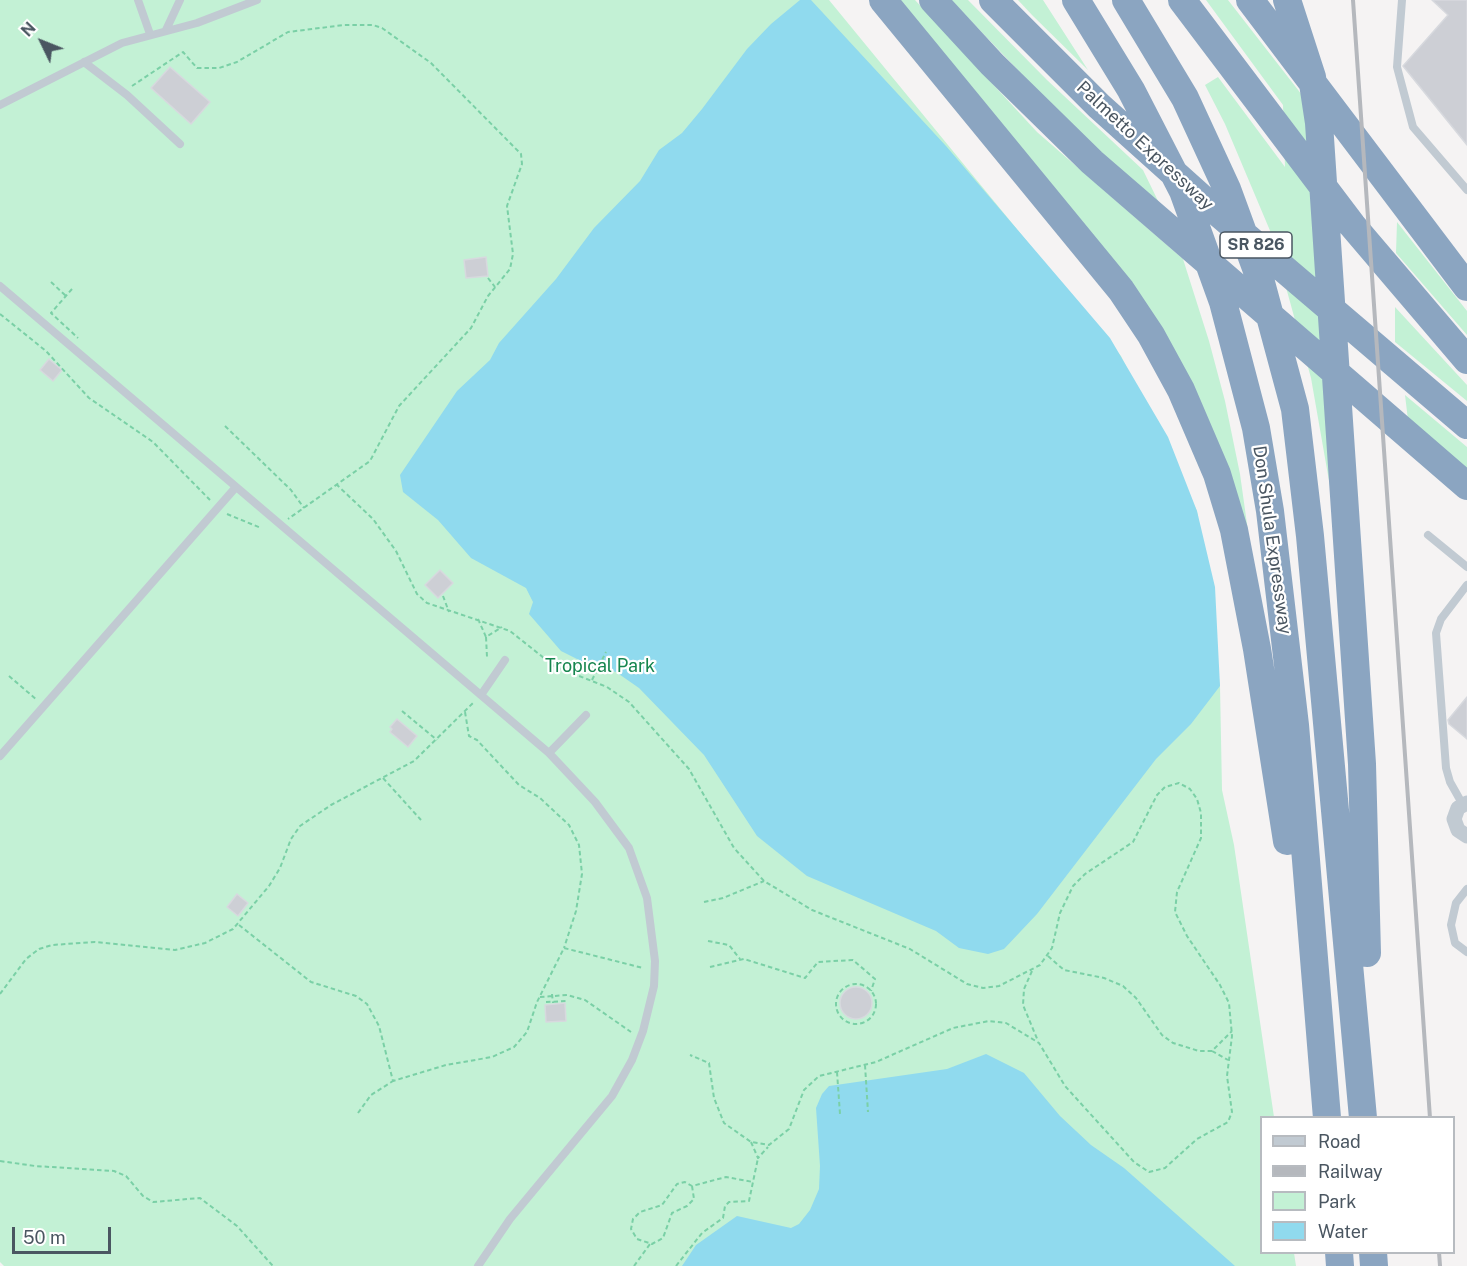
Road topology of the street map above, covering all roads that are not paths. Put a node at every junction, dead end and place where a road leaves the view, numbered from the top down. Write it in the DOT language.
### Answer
graph roads {
  1 [pos="138,0"];
  2 [pos="180,0"];
  3 [pos="257,0"];
  4 [pos="883,0"];
  5 [pos="933,0"];
  6 [pos="993,0"];
  7 [pos="1076,0"];
  8 [pos="1126,0"];
  9 [pos="1182,0"];
  10 [pos="1287,0"];
  11 [pos="1402,0"];
  12 [pos="1255,7"];
  13 [pos="166,30"];
  14 [pos="150,34"];
  15 [pos="84,62"];
  16 [pos="0,105"];
  17 [pos="180,144"];
  18 [pos="1467,190"];
  19 [pos="0,286"];
  20 [pos="1467,287"];
  21 [pos="1467,360"];
  22 [pos="1467,425"];
  23 [pos="1467,486"];
  24 [pos="236,487"];
  25 [pos="1428,535"];
  26 [pos="1467,567"];
  27 [pos="1467,585"];
  28 [pos="505,660"];
  29 [pos="481,695"];
  30 [pos="586,715"];
  31 [pos="549,753"];
  32 [pos="0,756"];
  33 [pos="1465,804"];
  34 [pos="1467,836"];
  35 [pos="1467,888"];
  36 [pos="1307,893"];
  37 [pos="1467,952"];
  38 [pos="1354,1003"];
  39 [pos="1327,1116"];
  40 [pos="1363,1116"];
  41 [pos="478,1266"];
  1 -- 14 [label="lane"];
  2 -- 13 [label="lane"];
  3 -- 13 [label="lane"];
  4 -- 36 [label="highway"];
  5 -- 23 [label="highway"];
  6 -- 22 [label="highway, Palmetto Expressway / SR 826"];
  7 -- 36 [label="highway, Don Shula Expressway"];
  8 -- 38 [label="highway, Don Shula Expressway"];
  9 -- 21 [label="highway"];
  10 -- 38 [label="highway"];
  11 -- 18 [label="lane"];
  12 -- 20 [label="highway"];
  13 -- 14 [label="lane"];
  14 -- 15 [label="lane"];
  15 -- 16 [label="lane"];
  15 -- 17 [label="lane"];
  19 -- 24 [label="lane"];
  24 -- 29 [label="lane"];
  24 -- 32 [label="lane"];
  25 -- 26 [label="lane"];
  27 -- 33 [label="lane"];
  28 -- 29 [label="lane"];
  29 -- 31 [label="lane"];
  30 -- 31 [label="lane"];
  31 -- 41 [label="lane"];
  33 -- 34 [label="street"];
  35 -- 37 [label="lane"];
  36 -- 39 [label="highway, Don Shula Expressway"];
  38 -- 40 [label="highway, Don Shula Expressway"];
}
